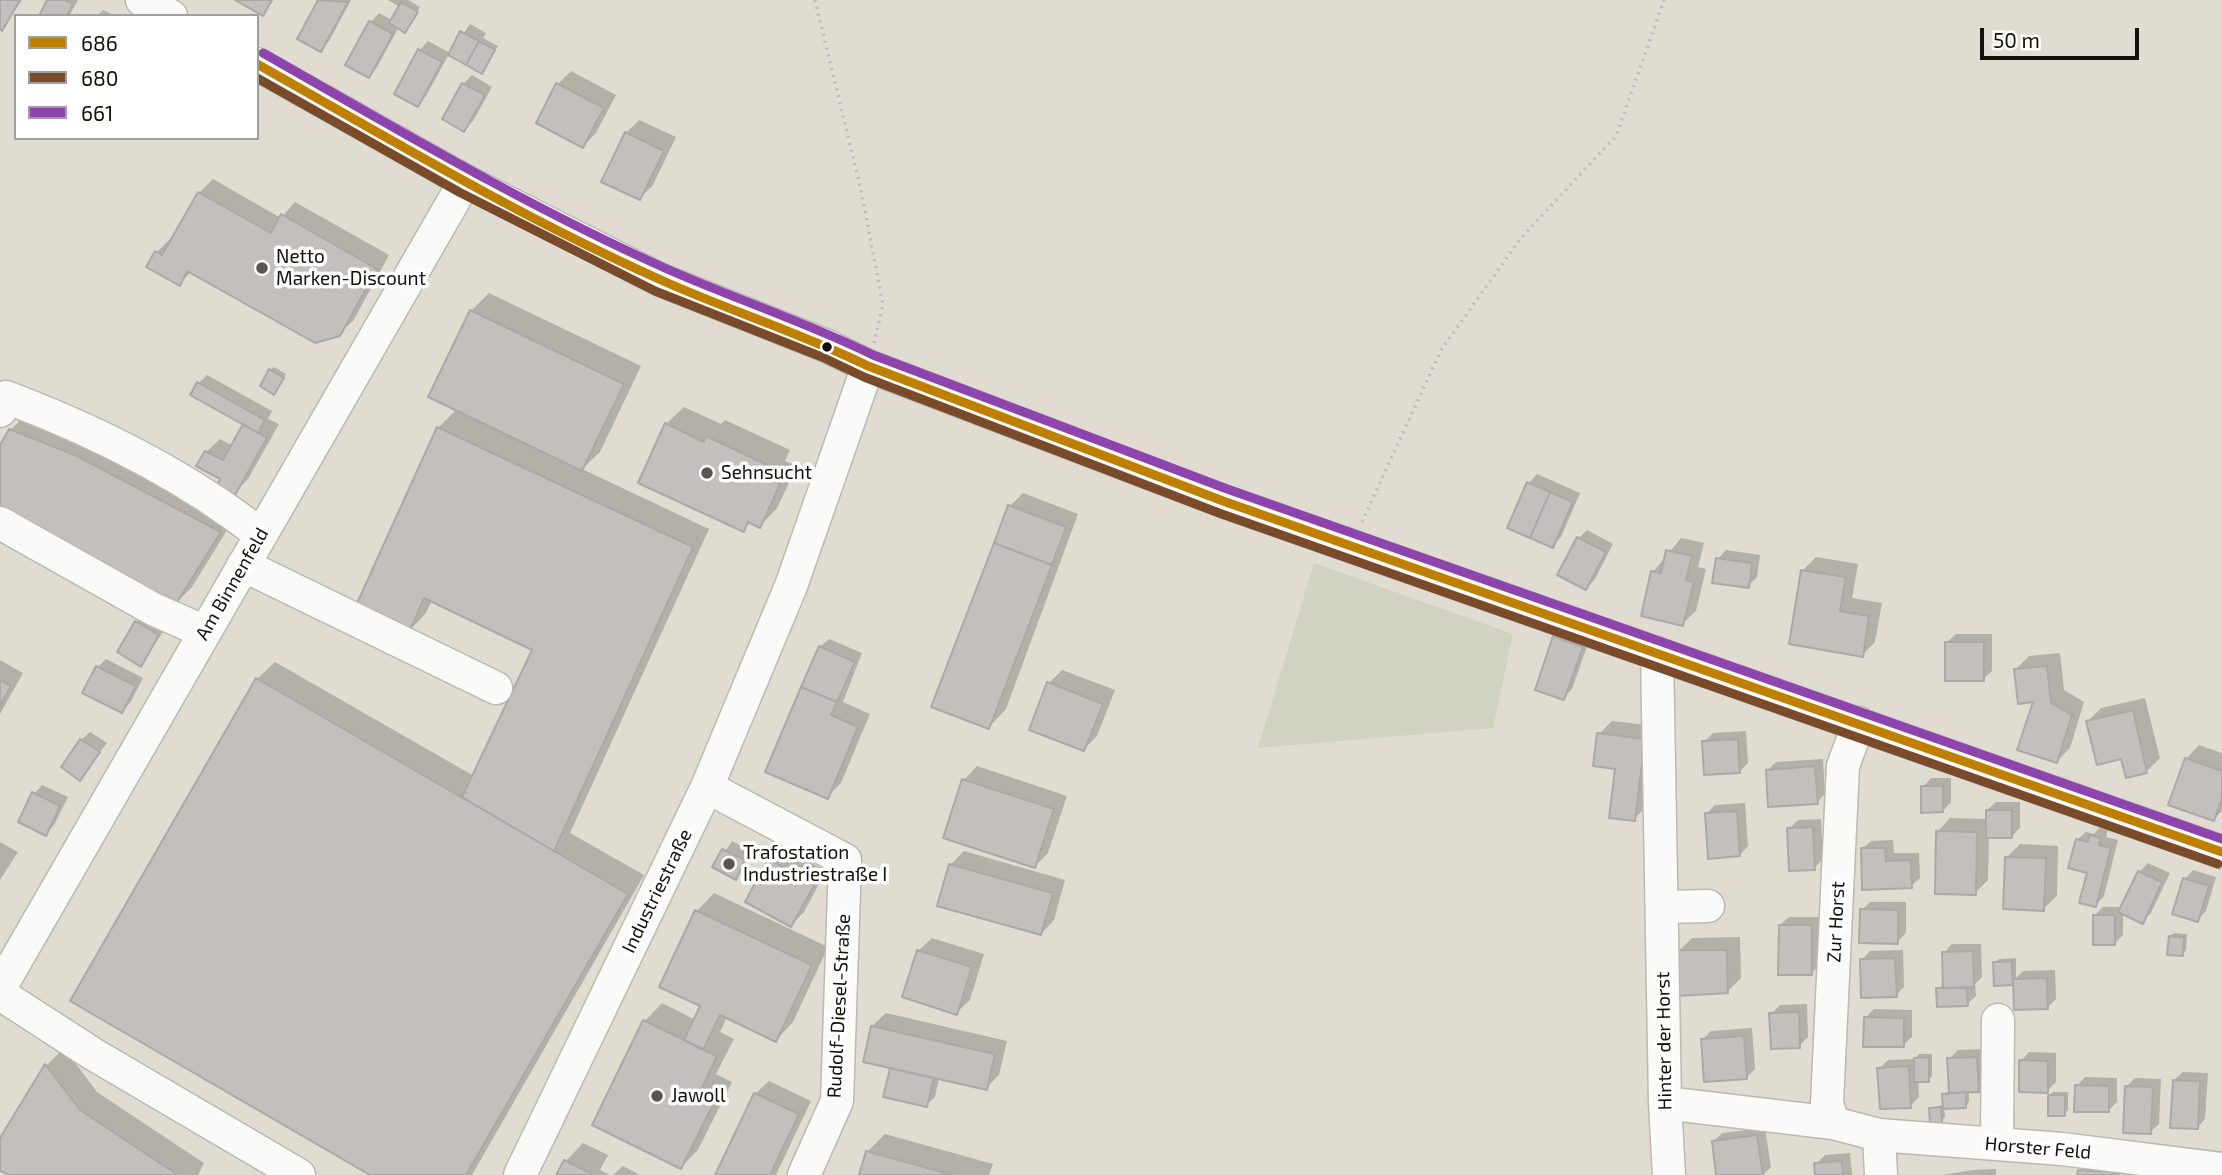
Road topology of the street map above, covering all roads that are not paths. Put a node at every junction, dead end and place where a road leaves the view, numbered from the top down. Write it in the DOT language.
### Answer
graph roads {
  1 [pos="142,0"];
  2 [pos="167,14"];
  3 [pos="259,65"];
  4 [pos="464,181"];
  5 [pos="868,366"];
  6 [pos="0,411"];
  7 [pos="0,523"];
  8 [pos="261,535"];
  9 [pos="243,565"];
  10 [pos="205,632"];
  11 [pos="1657,653"];
  12 [pos="496,688"];
  13 [pos="1859,723"];
  14 [pos="707,788"];
  15 [pos="2222,852"];
  16 [pos="1708,906"];
  17 [pos="1662,907"];
  18 [pos="0,988"];
  19 [pos="0,994"];
  20 [pos="1998,1020"];
  21 [pos="1665,1102"];
  22 [pos="1833,1123"];
  23 [pos="1879,1135"];
  24 [pos="1997,1144"];
  25 [pos="2205,1170"];
  26 [pos="299,1175"];
  27 [pos="520,1175"];
  28 [pos="804,1175"];
  29 [pos="1669,1175"];
  30 [pos="1881,1175"];
  1 -- 2 [label="street"];
  3 -- 4 [label="street"];
  4 -- 5 [label="street"];
  4 -- 8 [label="street, Am Binnenfeld"];
  5 -- 11 [label="street"];
  5 -- 14 [label="street, Industriestraße"];
  6 -- 8 [label="street"];
  7 -- 10 [label="street"];
  8 -- 9 [label="street, Am Binnenfeld"];
  9 -- 10 [label="street, Am Binnenfeld"];
  9 -- 12 [label="street"];
  10 -- 18 [label="street, Am Binnenfeld"];
  11 -- 13 [label="street"];
  11 -- 17 [label="street, Hinter der Horst"];
  13 -- 15 [label="street"];
  13 -- 22 [label="street, Zur Horst"];
  14 -- 27 [label="street, Industriestraße"];
  14 -- 28 [label="street, Rudolf-Diesel-Straße"];
  16 -- 17 [label="street"];
  17 -- 21 [label="street, Hinter der Horst"];
  19 -- 26 [label="street"];
  20 -- 24 [label="street"];
  21 -- 22 [label="street, Horster Feld"];
  21 -- 29 [label="street, Hinter der Horst"];
  22 -- 23 [label="street, Horster Feld"];
  23 -- 24 [label="street, Horster Feld"];
  23 -- 30 [label="street"];
  24 -- 25 [label="street, Horster Feld"];
}
